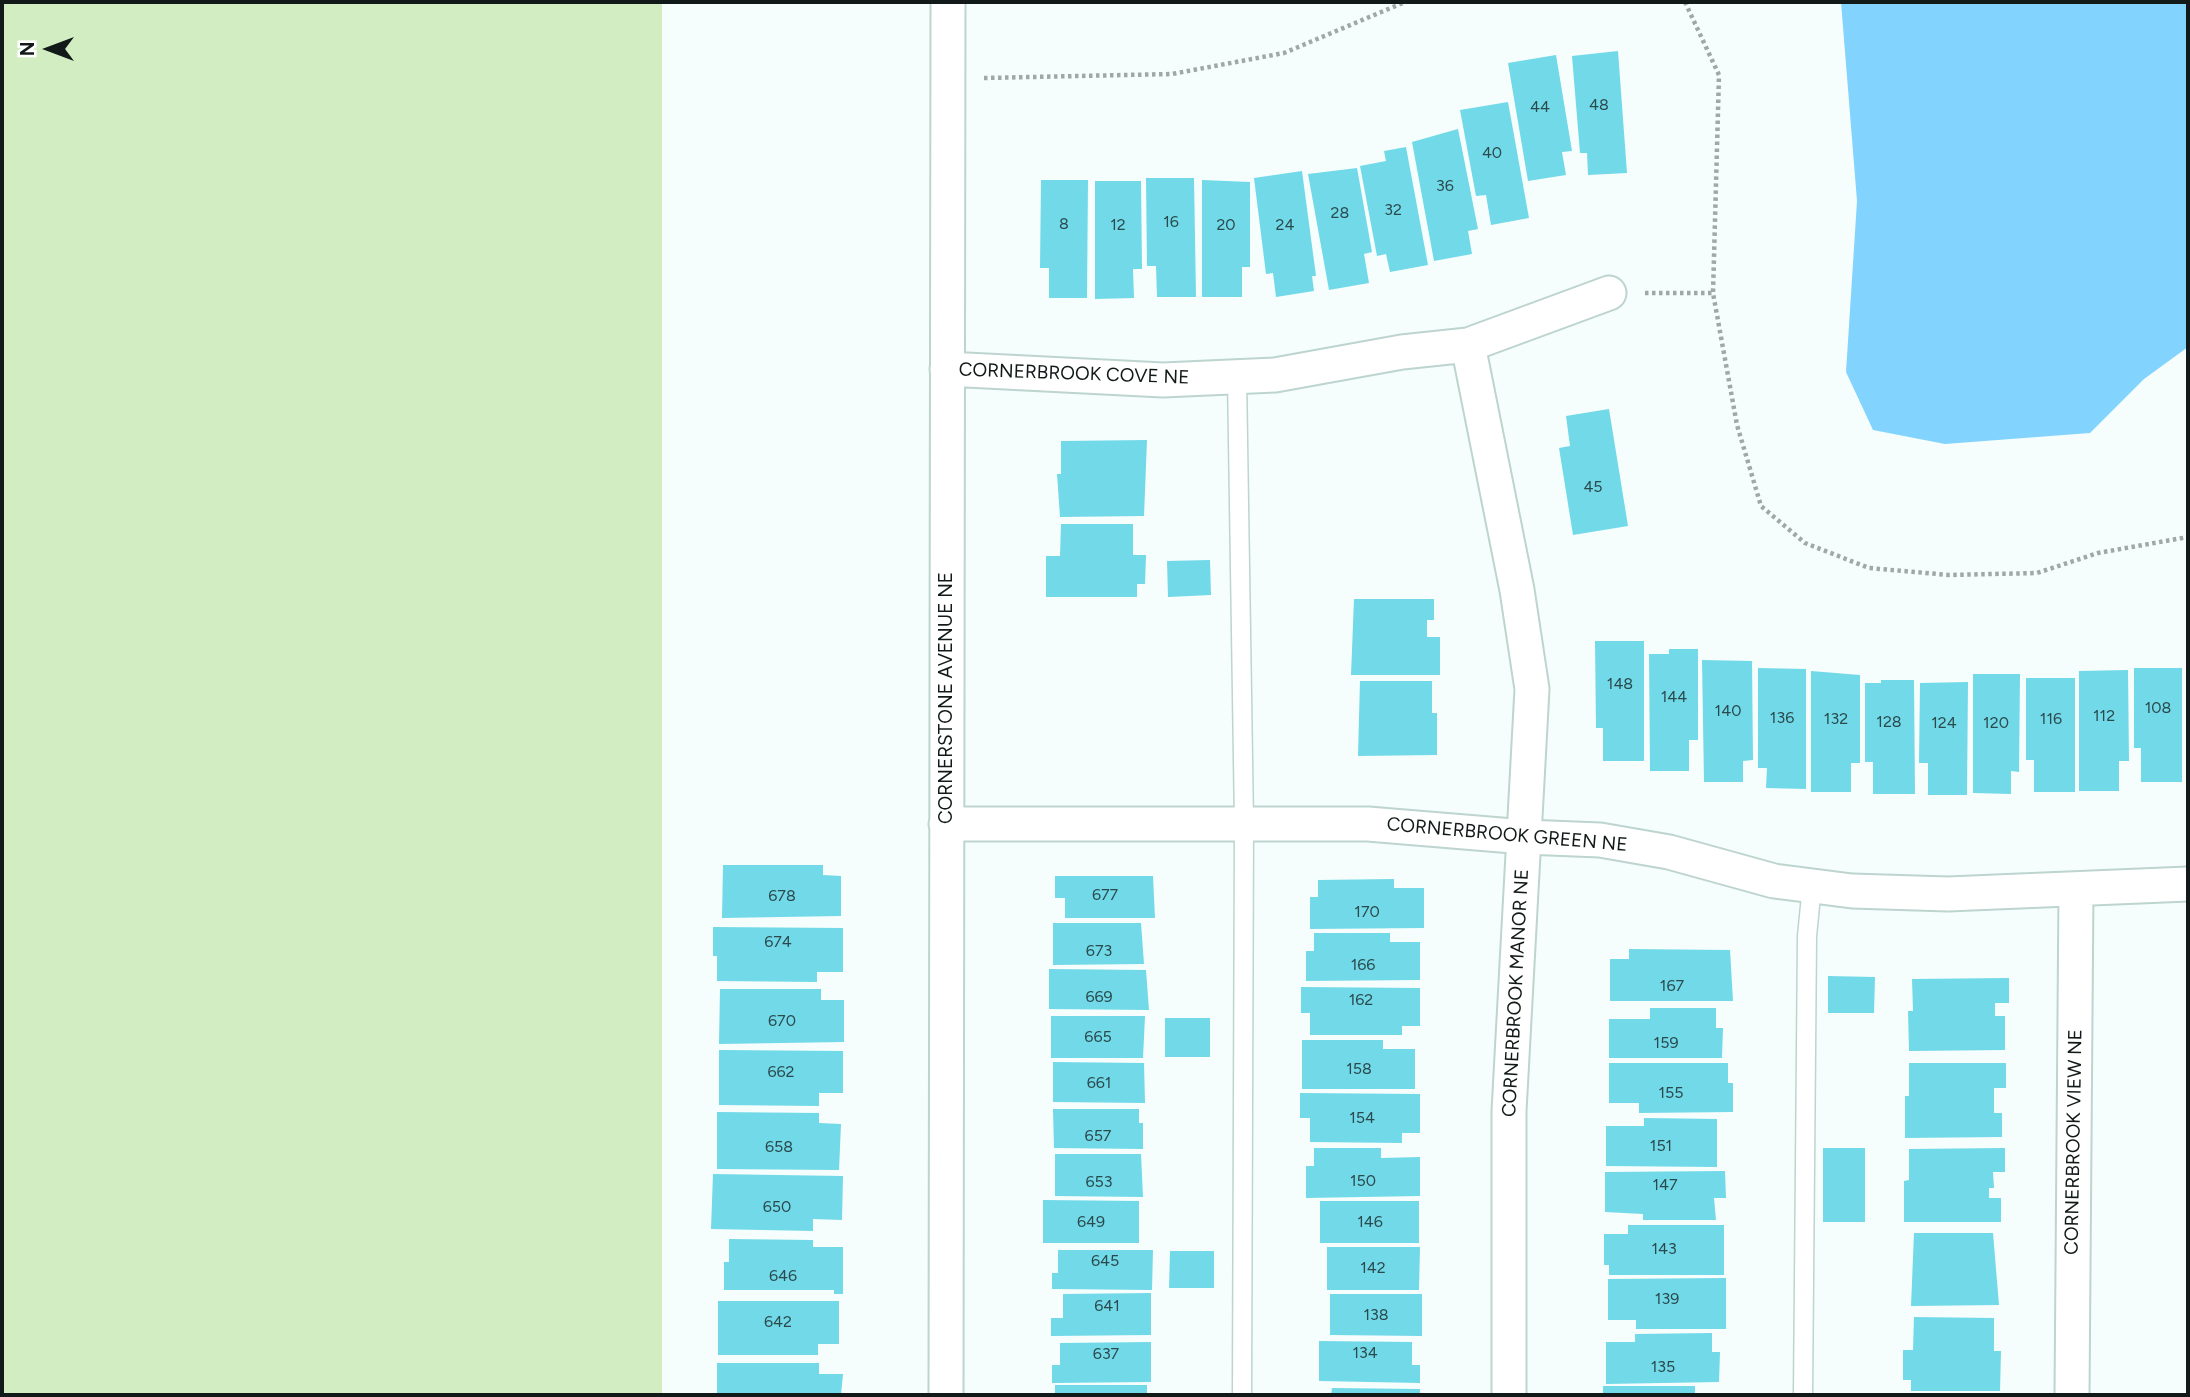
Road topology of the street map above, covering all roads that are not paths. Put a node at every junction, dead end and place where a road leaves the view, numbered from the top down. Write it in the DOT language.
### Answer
graph roads {
  1 [pos="948,2"];
  2 [pos="1609,293"];
  3 [pos="1468,345"];
  4 [pos="947,369"];
  5 [pos="1237,376"];
  6 [pos="1244,823"];
  7 [pos="946,824"];
  8 [pos="1525,837"];
  9 [pos="2188,884"];
  10 [pos="1812,886"];
  11 [pos="2076,889"];
  12 [pos="946,1395"];
  13 [pos="1242,1395"];
  14 [pos="1509,1395"];
  15 [pos="1803,1395"];
  16 [pos="2072,1395"];
  1 -- 4 [label="street, CORNERSTONE AVENUE NE"];
  2 -- 3 [label="street, CORNERBROOK COVE NE"];
  3 -- 5 [label="street, CORNERBROOK COVE NE"];
  3 -- 8 [label="street, CORNERBROOK MANOR NE"];
  4 -- 5 [label="street, CORNERBROOK COVE NE"];
  4 -- 7 [label="street, CORNERSTONE AVENUE NE"];
  5 -- 6 [label="lane"];
  6 -- 7 [label="street, CORNERBROOK GREEN NE"];
  6 -- 8 [label="street, CORNERBROOK GREEN NE"];
  6 -- 13 [label="lane"];
  7 -- 12 [label="street, CORNERSTONE AVENUE NE"];
  8 -- 10 [label="street, CORNERBROOK GREEN NE"];
  8 -- 14 [label="street, CORNERBROOK MANOR NE"];
  9 -- 11 [label="street, CORNERBROOK GREEN NE"];
  10 -- 11 [label="street, CORNERBROOK GREEN NE"];
  10 -- 15 [label="lane"];
  11 -- 16 [label="street, CORNERBROOK VIEW NE"];
}
